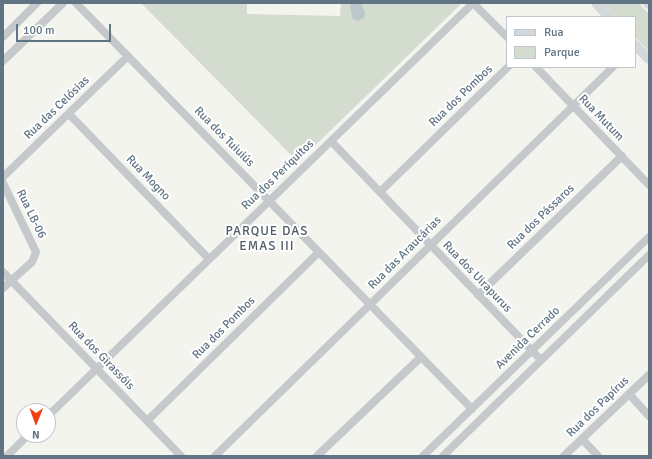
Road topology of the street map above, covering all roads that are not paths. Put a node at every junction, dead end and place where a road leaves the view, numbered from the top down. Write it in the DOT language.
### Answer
graph roads {
  1 [pos="37,3"];
  2 [pos="63,3"];
  3 [pos="76,3"];
  4 [pos="473,3"];
  5 [pos="596,3"];
  6 [pos="608,16"];
  7 [pos="506,36"];
  8 [pos="3,37"];
  9 [pos="636,46"];
  10 [pos="128,56"];
  11 [pos="649,60"];
  12 [pos="3,61"];
  13 [pos="507,68"];
  14 [pos="537,68"];
  15 [pos="612,68"];
  16 [pos="574,106"];
  17 [pos="69,114"];
  18 [pos="331,141"];
  19 [pos="622,156"];
  20 [pos="3,177"];
  21 [pos="3,183"];
  22 [pos="649,185"];
  23 [pos="380,192"];
  24 [pos="269,200"];
  25 [pos="649,236"];
  26 [pos="429,245"];
  27 [pos="319,252"];
  28 [pos="649,255"];
  29 [pos="209,259"];
  30 [pos="3,272"];
  31 [pos="11,280"];
  32 [pos="3,288"];
  33 [pos="478,295"];
  34 [pos="370,305"];
  35 [pos="532,351"];
  36 [pos="421,357"];
  37 [pos="541,360"];
  38 [pos="96,368"];
  39 [pos="649,375"];
  40 [pos="629,394"];
  41 [pos="56,408"];
  42 [pos="472,409"];
  43 [pos="649,416"];
  44 [pos="147,421"];
  45 [pos="582,439"];
  46 [pos="20,443"];
  47 [pos="7,456"];
  48 [pos="181,456"];
  49 [pos="215,456"];
  50 [pos="317,456"];
  51 [pos="423,456"];
  52 [pos="443,456"];
  53 [pos="564,456"];
  54 [pos="598,456"];
  1 -- 8 [label="street"];
  2 -- 12 [label="street"];
  3 -- 10 [label="street, Rua dos Tuiuiús"];
  4 -- 7 [label="street"];
  4 -- 18 [label="street, Rua dos Periquitos"];
  5 -- 6 [label="main road"];
  9 -- 11 [label="main road"];
  10 -- 17 [label="street, Rua das Celósias"];
  10 -- 24 [label="street, Rua dos Tuiuiús"];
  13 -- 23 [label="street, Rua dos Pombos"];
  14 -- 16 [label="street, Rua Mutum"];
  15 -- 16 [label="street, Rua das Araucárias"];
  16 -- 19 [label="street, Rua Mutum"];
  16 -- 26 [label="street, Rua das Araucárias"];
  17 -- 20 [label="street, Rua das Celósias"];
  17 -- 29 [label="street, Rua Mogno"];
  18 -- 23 [label="street, Rua dos Uirapurus"];
  18 -- 24 [label="street, Rua dos Periquitos"];
  19 -- 22 [label="street, Rua Mutum"];
  19 -- 33 [label="street, Rua dos Pássaros"];
  21 -- 31 [label="street, Rua LB-06"];
  23 -- 26 [label="street, Rua dos Uirapurus"];
  24 -- 27 [label="street, Rua dos Tuiuiús"];
  24 -- 29 [label="street, Rua dos Periquitos"];
  25 -- 35 [label="street, Avenida Cerrado"];
  26 -- 33 [label="street, Rua dos Uirapurus"];
  26 -- 34 [label="street, Rua das Araucárias"];
  27 -- 34 [label="street, Rua dos Tuiuiús"];
  27 -- 44 [label="street, Rua dos Pombos"];
  28 -- 37 [label="street, Avenida Cerrado"];
  29 -- 38 [label="street, Rua dos Periquitos"];
  30 -- 31 [label="street, Rua dos Girassóis"];
  31 -- 32 [label="street"];
  31 -- 38 [label="street, Rua dos Girassóis"];
  33 -- 35 [label="street, Rua dos Uirapurus"];
  34 -- 36 [label="street, Rua dos Tuiuiús"];
  34 -- 49 [label="street, Rua das Araucárias"];
  35 -- 37 [label="street, Rua dos Uirapurus"];
  35 -- 42 [label="street, Avenida Cerrado"];
  36 -- 42 [label="street, Rua dos Tuiuiús"];
  36 -- 50 [label="street"];
  37 -- 52 [label="street, Avenida Cerrado"];
  38 -- 41 [label="street, Rua dos Periquitos"];
  38 -- 44 [label="street, Rua dos Girassóis"];
  39 -- 40 [label="street, Rua dos Papírus"];
  40 -- 43 [label="street"];
  40 -- 45 [label="street, Rua dos Papírus"];
  42 -- 51 [label="street, Avenida Cerrado"];
  44 -- 48 [label="street, Rua dos Girassóis"];
  45 -- 53 [label="street, Rua dos Papírus"];
  45 -- 54 [label="street"];
  46 -- 47 [label="street"];
}
